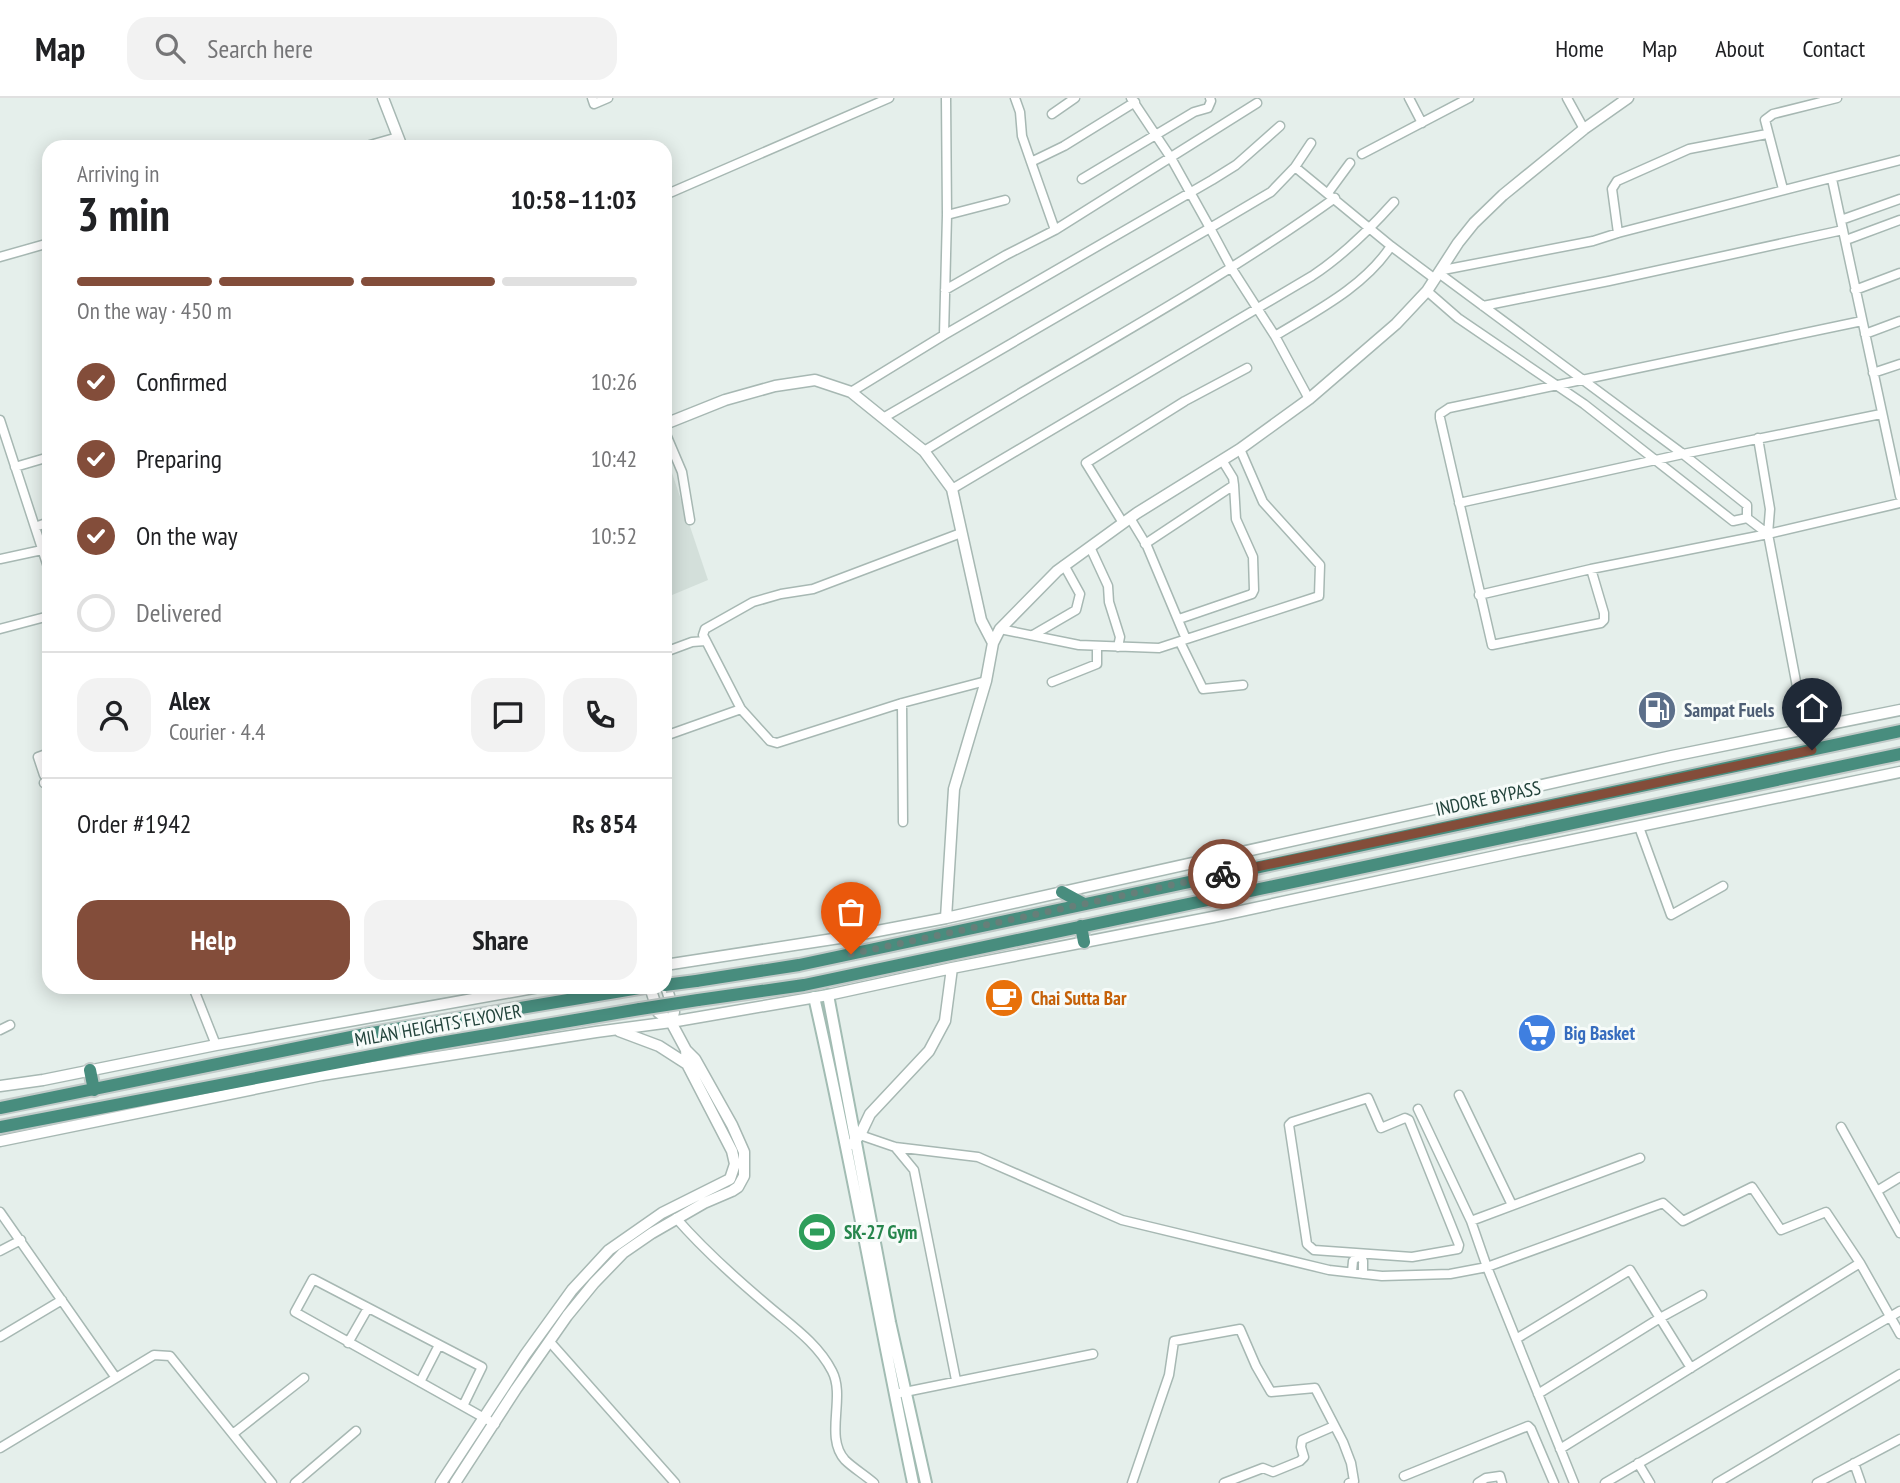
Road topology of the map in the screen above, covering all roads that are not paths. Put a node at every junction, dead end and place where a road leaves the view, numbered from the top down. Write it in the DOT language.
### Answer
graph roads {
  1 [pos="396,98"];
  2 [pos="592,98"];
  3 [pos="608,98"];
  4 [pos="889,98"];
  5 [pos="946,98"];
  6 [pos="1015,98"];
  7 [pos="1075,98"];
  8 [pos="1210,98"];
  9 [pos="1409,98"];
  10 [pos="1469,98"];
  11 [pos="1567,98"];
  12 [pos="1628,98"];
  13 [pos="1837,98"];
  14 [pos="384,100"];
  15 [pos="1133,100"];
  16 [pos="1817,100"];
  17 [pos="1257,103"];
  18 [pos="1052,114"];
  19 [pos="1422,123"];
  20 [pos="1280,126"];
  21 [pos="1584,129"];
  22 [pos="1767,134"];
  23 [pos="1157,135"];
  24 [pos="399,140"];
  25 [pos="1311,143"];
  26 [pos="1362,155"];
  27 [pos="1171,158"];
  28 [pos="1900,160"];
  29 [pos="1031,162"];
  30 [pos="1350,163"];
  31 [pos="1295,167"];
  32 [pos="1082,178"];
  33 [pos="1832,179"];
  34 [pos="1783,189"];
  35 [pos="672,192"];
  36 [pos="1191,192"];
  37 [pos="1331,196"];
  38 [pos="1900,199"];
  39 [pos="1005,200"];
  40 [pos="1394,202"];
  41 [pos="947,215"];
  42 [pos="1841,220"];
  43 [pos="1900,220"];
  44 [pos="1210,228"];
  45 [pos="1369,229"];
  46 [pos="1055,230"];
  47 [pos="1843,230"];
  48 [pos="1618,233"];
  49 [pos="1846,240"];
  50 [pos="42,245"];
  51 [pos="1391,246"];
  52 [pos="0,257"];
  53 [pos="1232,269"];
  54 [pos="1900,273"];
  55 [pos="1439,274"];
  56 [pos="945,290"];
  57 [pos="1855,290"];
  58 [pos="1427,292"];
  59 [pos="1483,306"];
  60 [pos="1256,310"];
  61 [pos="1862,321"];
  62 [pos="1900,321"];
  63 [pos="1865,334"];
  64 [pos="944,335"];
  65 [pos="1275,336"];
  66 [pos="1900,364"];
  67 [pos="1247,368"];
  68 [pos="1873,373"];
  69 [pos="1582,380"];
  70 [pos="1558,386"];
  71 [pos="851,392"];
  72 [pos="1309,399"];
  73 [pos="1881,414"];
  74 [pos="883,418"];
  75 [pos="0,420"];
  76 [pos="672,421"];
  77 [pos="1758,438"];
  78 [pos="1240,449"];
  79 [pos="672,450"];
  80 [pos="924,451"];
  81 [pos="1683,454"];
  82 [pos="42,459"];
  83 [pos="1222,460"];
  84 [pos="1654,460"];
  85 [pos="15,467"];
  86 [pos="1234,485"];
  87 [pos="952,489"];
  88 [pos="1900,496"];
  89 [pos="1459,503"];
  90 [pos="1900,503"];
  91 [pos="1747,518"];
  92 [pos="690,520"];
  93 [pos="1126,521"];
  94 [pos="42,524"];
  95 [pos="35,527"];
  96 [pos="961,533"];
  97 [pos="1768,534"];
  98 [pos="1145,544"];
  99 [pos="42,547"];
  100 [pos="1090,547"];
  101 [pos="42,550"];
  102 [pos="0,559"];
  103 [pos="1064,565"];
  104 [pos="1591,569"];
  105 [pos="1479,595"];
  106 [pos="42,617"];
  107 [pos="1178,619"];
  108 [pos="0,629"];
  109 [pos="1000,629"];
  110 [pos="1033,635"];
  111 [pos="705,640"];
  112 [pos="1183,641"];
  113 [pos="993,643"];
  114 [pos="1097,646"];
  115 [pos="1118,647"];
  116 [pos="672,649"];
  117 [pos="986,681"];
  118 [pos="1052,682"];
  119 [pos="1243,685"];
  120 [pos="902,703"];
  121 [pos="741,709"];
  122 [pos="1900,710"];
  123 [pos="1805,729"];
  124 [pos="1900,732"];
  125 [pos="672,734"];
  126 [pos="1900,754"];
  127 [pos="1900,772"];
  128 [pos="903,822"];
  129 [pos="1639,827"];
  130 [pos="1723,887"];
  131 [pos="1062,892"];
  132 [pos="1084,904"];
  133 [pos="946,918"];
  134 [pos="1081,926"];
  135 [pos="1084,942"];
  136 [pos="672,964"];
  137 [pos="952,968"];
  138 [pos="672,983"];
  139 [pos="196,994"];
  140 [pos="500,994"];
  141 [pos="605,994"];
  142 [pos="650,994"];
  143 [pos="668,994"];
  144 [pos="828,995"];
  145 [pos="814,997"];
  146 [pos="671,1022"];
  147 [pos="10,1025"];
  148 [pos="0,1030"];
  149 [pos="613,1030"];
  150 [pos="216,1045"];
  151 [pos="686,1051"];
  152 [pos="687,1064"];
  153 [pos="90,1070"];
  154 [pos="0,1086"];
  155 [pos="94,1090"];
  156 [pos="1459,1095"];
  157 [pos="0,1108"];
  158 [pos="1418,1109"];
  159 [pos="0,1127"];
  160 [pos="1842,1127"];
  161 [pos="20,1130"];
  162 [pos="0,1141"];
  163 [pos="853,1141"];
  164 [pos="895,1147"];
  165 [pos="1640,1157"];
  166 [pos="1900,1177"];
  167 [pos="1877,1191"];
  168 [pos="1512,1205"];
  169 [pos="0,1212"];
  170 [pos="676,1218"];
  171 [pos="1471,1220"];
  172 [pos="1900,1233"];
  173 [pos="21,1240"];
  174 [pos="0,1251"];
  175 [pos="1359,1254"];
  176 [pos="1403,1257"];
  177 [pos="1860,1263"];
  178 [pos="1487,1267"];
  179 [pos="1352,1272"];
  180 [pos="1363,1274"];
  181 [pos="1405,1275"];
  182 [pos="1702,1295"];
  183 [pos="62,1300"];
  184 [pos="368,1308"];
  185 [pos="1900,1311"];
  186 [pos="1891,1316"];
  187 [pos="1660,1318"];
  188 [pos="1900,1334"];
  189 [pos="0,1337"];
  190 [pos="1516,1339"];
  191 [pos="550,1342"];
  192 [pos="348,1343"];
  193 [pos="439,1345"];
  194 [pos="530,1349"];
  195 [pos="1093,1354"];
  196 [pos="540,1356"];
  197 [pos="1691,1368"];
  198 [pos="1900,1374"];
  199 [pos="116,1378"];
  200 [pos="304,1378"];
  201 [pos="956,1380"];
  202 [pos="420,1382"];
  203 [pos="900,1393"];
  204 [pos="1538,1394"];
  205 [pos="463,1406"];
  206 [pos="485,1418"];
  207 [pos="495,1424"];
  208 [pos="1334,1426"];
  209 [pos="356,1431"];
  210 [pos="233,1433"];
  211 [pos="1900,1439"];
  212 [pos="0,1448"];
  213 [pos="1560,1449"];
  214 [pos="1638,1463"];
  215 [pos="1854,1464"];
  216 [pos="1404,1476"];
  217 [pos="272,1483"];
  218 [pos="295,1483"];
  219 [pos="441,1483"];
  220 [pos="455,1483"];
  221 [pos="675,1483"];
  222 [pos="874,1483"];
  223 [pos="913,1483"];
  224 [pos="926,1483"];
  225 [pos="1132,1483"];
  226 [pos="1224,1483"];
  227 [pos="1349,1483"];
  228 [pos="1478,1483"];
  229 [pos="1502,1483"];
  230 [pos="1554,1483"];
  231 [pos="1574,1483"];
  232 [pos="1605,1483"];
  233 [pos="1650,1483"];
  234 [pos="1717,1483"];
  235 [pos="1817,1483"];
  236 [pos="1861,1483"];
  1 -- 14 [label="street"];
  2 -- 3 [label="street"];
  4 -- 35 [label="street"];
  5 -- 41 [label="street"];
  6 -- 29 [label="street"];
  7 -- 18 [label="street"];
  8 -- 23 [label="street"];
  9 -- 19 [label="street"];
  10 -- 19 [label="street"];
  11 -- 21 [label="street"];
  12 -- 21 [label="street"];
  13 -- 16 [label="street"];
  14 -- 24 [label="street"];
  15 -- 23 [label="street"];
  15 -- 29 [label="street"];
  16 -- 22 [label="street"];
  17 -- 27 [label="street"];
  19 -- 26 [label="street"];
  20 -- 36 [label="street"];
  21 -- 55 [label="street"];
  22 -- 34 [label="street"];
  22 -- 48 [label="street"];
  23 -- 27 [label="street"];
  23 -- 32 [label="street"];
  25 -- 31 [label="street"];
  27 -- 36 [label="street"];
  27 -- 46 [label="street"];
  28 -- 33 [label="street"];
  29 -- 46 [label="street"];
  30 -- 37 [label="street"];
  31 -- 37 [label="street"];
  31 -- 44 [label="street"];
  33 -- 34 [label="street"];
  33 -- 42 [label="street"];
  34 -- 48 [label="street"];
  36 -- 44 [label="street"];
  36 -- 64 [label="street"];
  37 -- 45 [label="street"];
  37 -- 53 [label="street"];
  38 -- 42 [label="street"];
  39 -- 41 [label="street"];
  40 -- 45 [label="street"];
  41 -- 56 [label="street"];
  42 -- 47 [label="street"];
  43 -- 49 [label="street"];
  44 -- 53 [label="street"];
  44 -- 74 [label="street"];
  45 -- 51 [label="street"];
  45 -- 60 [label="street"];
  46 -- 56 [label="street"];
  47 -- 49 [label="street"];
  47 -- 59 [label="street"];
  48 -- 55 [label="street"];
  49 -- 57 [label="street"];
  50 -- 52 [label="street"];
  51 -- 55 [label="street"];
  51 -- 65 [label="street"];
  53 -- 60 [label="street"];
  53 -- 80 [label="street"];
  54 -- 57 [label="street"];
  55 -- 58 [label="street"];
  55 -- 59 [label="street"];
  56 -- 64 [label="street"];
  57 -- 61 [label="street"];
  58 -- 70 [label="street"];
  58 -- 72 [label="street"];
  59 -- 69 [label="street"];
  60 -- 65 [label="street"];
  60 -- 87 [label="street"];
  61 -- 63 [label="street"];
  61 -- 69 [label="street"];
  62 -- 63 [label="street"];
  63 -- 68 [label="street"];
  64 -- 71 [label="street"];
  65 -- 72 [label="street"];
  66 -- 68 [label="street"];
  67 -- 93 [label="street"];
  68 -- 73 [label="street"];
  69 -- 70 [label="street"];
  69 -- 81 [label="street"];
  70 -- 84 [label="street"];
  70 -- 89 [label="street"];
  71 -- 74 [label="street"];
  71 -- 76 [label="street"];
  72 -- 78 [label="street"];
  73 -- 77 [label="street"];
  73 -- 88 [label="street"];
  74 -- 80 [label="street"];
  75 -- 85 [label="street"];
  77 -- 81 [label="street"];
  77 -- 97 [label="street"];
  78 -- 83 [label="street"];
  78 -- 112 [label="street"];
  79 -- 92 [label="street"];
  80 -- 87 [label="street"];
  81 -- 84 [label="street"];
  81 -- 91 [label="street"];
  82 -- 85 [label="street"];
  83 -- 86 [label="street"];
  83 -- 93 [label="street"];
  84 -- 89 [label="street"];
  84 -- 91 [label="street"];
  85 -- 95 [label="street"];
  86 -- 98 [label="street"];
  86 -- 107 [label="street"];
  87 -- 96 [label="street"];
  89 -- 105 [label="street"];
  90 -- 97 [label="street"];
  91 -- 97 [label="street"];
  93 -- 98 [label="street"];
  93 -- 100 [label="street"];
  94 -- 95 [label="street"];
  95 -- 99 [label="street"];
  96 -- 111 [label="street"];
  96 -- 113 [label="street"];
  97 -- 104 [label="street"];
  97 -- 123 [label="street"];
  98 -- 107 [label="street"];
  100 -- 103 [label="street"];
  100 -- 115 [label="street"];
  101 -- 102 [label="street"];
  103 -- 109 [label="street"];
  103 -- 110 [label="street"];
  104 -- 105 [label="street"];
  104 -- 105 [label="street"];
  106 -- 108 [label="street"];
  107 -- 112 [label="street"];
  109 -- 110 [label="street"];
  109 -- 113 [label="street"];
  110 -- 114 [label="street"];
  111 -- 116 [label="street"];
  111 -- 121 [label="street"];
  112 -- 115 [label="street"];
  112 -- 119 [label="street"];
  113 -- 117 [label="street"];
  114 -- 115 [label="street"];
  114 -- 118 [label="street"];
  117 -- 120 [label="street"];
  117 -- 133 [label="street"];
  120 -- 121 [label="street"];
  120 -- 128 [label="street"];
  121 -- 125 [label="street"];
  122 -- 123 [label="street"];
  123 -- 131 [label="street"];
  124 -- 132 [label="highway, INDORE BYPASS"];
  126 -- 134 [label="highway, MILAN HEIGHTS FLYOVER"];
  127 -- 129 [label="street"];
  129 -- 130 [label="street"];
  129 -- 135 [label="street"];
  131 -- 132 [label="highway"];
  131 -- 133 [label="street"];
  132 -- 138 [label="highway, bridge"];
  133 -- 136 [label="street"];
  134 -- 135 [label="highway"];
  134 -- 161 [label="highway, MILAN HEIGHTS FLYOVER, bridge"];
  135 -- 137 [label="street"];
  137 -- 144 [label="street"];
  137 -- 163 [label="street"];
  139 -- 150 [label="street"];
  140 -- 150 [label="street"];
  141 -- 155 [label="highway, MILAN HEIGHTS FLYOVER"];
  142 -- 146 [label="street"];
  143 -- 146 [label="street"];
  144 -- 145 [label="street"];
  144 -- 163 [label="main road"];
  145 -- 146 [label="street"];
  145 -- 163 [label="main road"];
  146 -- 149 [label="street"];
  146 -- 151 [label="street"];
  147 -- 148 [label="street"];
  149 -- 152 [label="street"];
  149 -- 161 [label="street"];
  150 -- 153 [label="street"];
  151 -- 152 [label="street"];
  151 -- 170 [label="street"];
  152 -- 194 [label="street"];
  153 -- 154 [label="street"];
  153 -- 155 [label="highway"];
  155 -- 157 [label="highway"];
  156 -- 168 [label="street"];
  158 -- 171 [label="street"];
  159 -- 161 [label="highway, MILAN HEIGHTS FLYOVER"];
  160 -- 167 [label="street"];
  161 -- 162 [label="street"];
  163 -- 164 [label="street"];
  163 -- 203 [label="main road"];
  164 -- 179 [label="street"];
  164 -- 201 [label="street"];
  165 -- 168 [label="street"];
  166 -- 167 [label="street"];
  167 -- 172 [label="street"];
  168 -- 171 [label="street"];
  169 -- 173 [label="street"];
  170 -- 191 [label="street"];
  170 -- 222 [label="street"];
  171 -- 178 [label="street"];
  173 -- 174 [label="street"];
  173 -- 183 [label="street"];
  175 -- 176 [label="street"];
  175 -- 176 [label="street"];
  175 -- 179 [label="street"];
  175 -- 180 [label="street"];
  176 -- 181 [label="street"];
  177 -- 178 [label="street"];
  177 -- 186 [label="street"];
  177 -- 197 [label="street"];
  178 -- 181 [label="street"];
  178 -- 190 [label="street"];
  179 -- 180 [label="street"];
  180 -- 181 [label="street"];
  182 -- 187 [label="street"];
  183 -- 189 [label="street"];
  183 -- 199 [label="street"];
  184 -- 192 [label="street"];
  184 -- 192 [label="street"];
  184 -- 193 [label="street"];
  185 -- 186 [label="street"];
  186 -- 188 [label="street"];
  186 -- 214 [label="street"];
  187 -- 190 [label="street"];
  187 -- 197 [label="street"];
  187 -- 204 [label="street"];
  190 -- 204 [label="street"];
  191 -- 196 [label="street"];
  191 -- 221 [label="street"];
  192 -- 202 [label="street"];
  193 -- 202 [label="street"];
  193 -- 205 [label="street"];
  194 -- 196 [label="street"];
  194 -- 206 [label="street"];
  195 -- 201 [label="street"];
  196 -- 207 [label="street"];
  197 -- 213 [label="street"];
  198 -- 234 [label="street"];
  199 -- 210 [label="street"];
  199 -- 212 [label="street"];
  200 -- 210 [label="street"];
  201 -- 203 [label="street"];
  202 -- 205 [label="street"];
  203 -- 223 [label="main road"];
  203 -- 224 [label="main road"];
  204 -- 213 [label="street"];
  205 -- 206 [label="street"];
  206 -- 207 [label="street"];
  206 -- 219 [label="street"];
  207 -- 220 [label="street"];
  208 -- 225 [label="street"];
  208 -- 226 [label="street"];
  208 -- 227 [label="street"];
  209 -- 218 [label="street"];
  210 -- 217 [label="street"];
  211 -- 215 [label="street"];
  213 -- 231 [label="street"];
  214 -- 232 [label="street"];
  214 -- 233 [label="street"];
  215 -- 235 [label="street"];
  215 -- 236 [label="street"];
  216 -- 230 [label="street"];
  228 -- 229 [label="street"];
}
